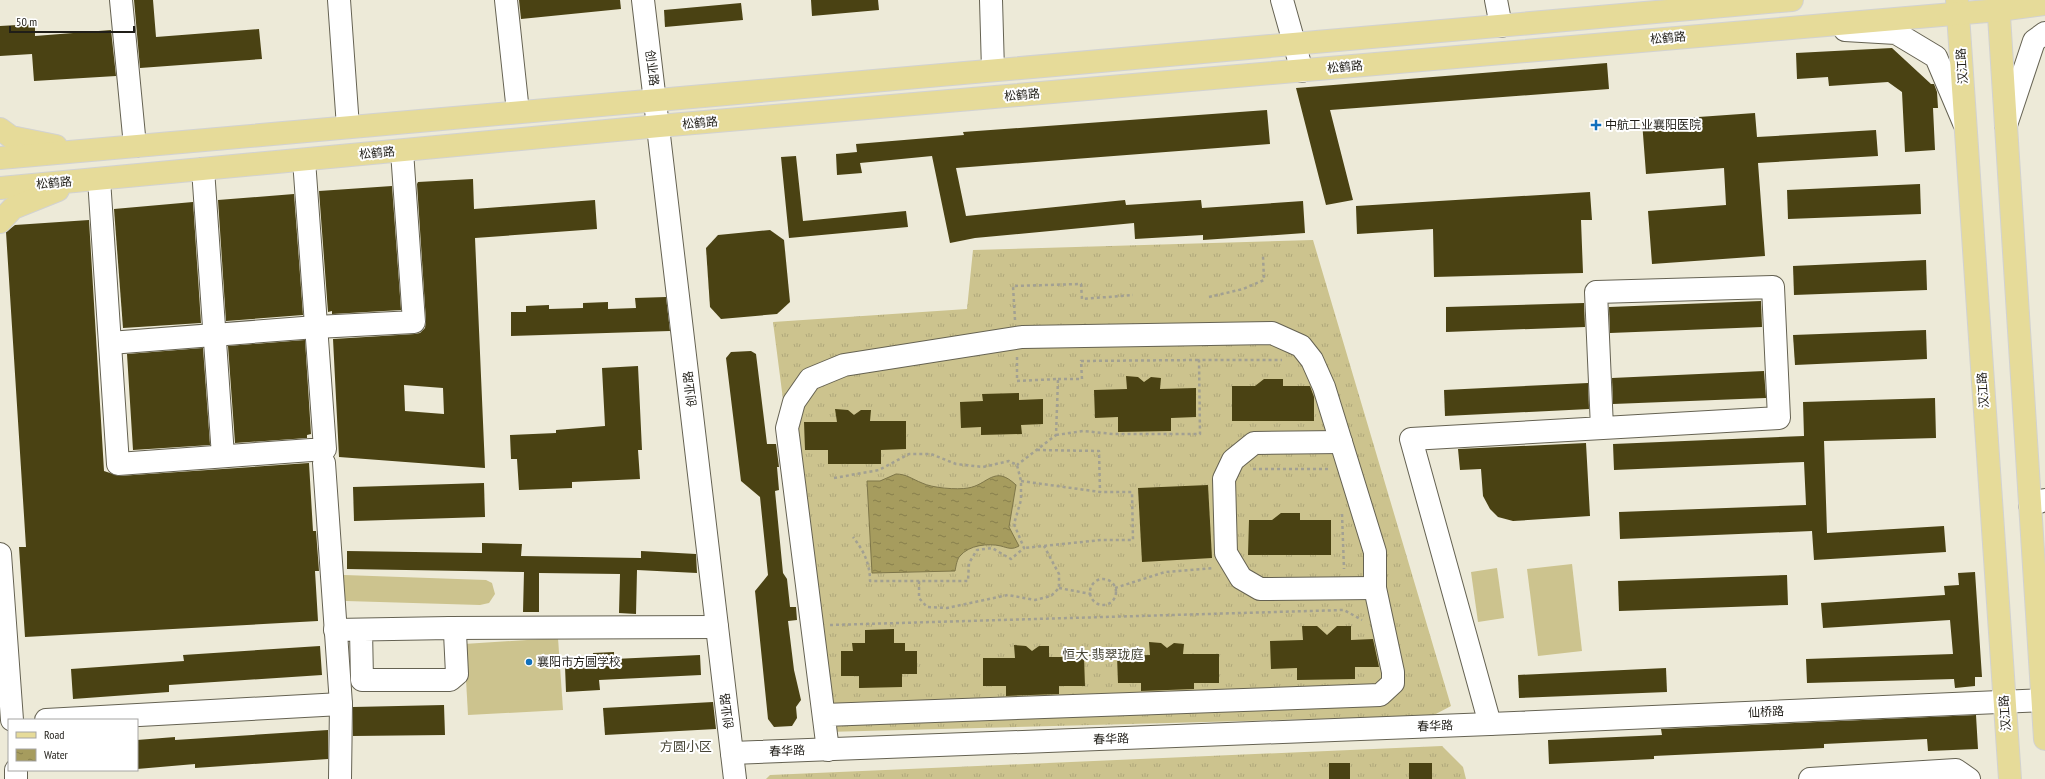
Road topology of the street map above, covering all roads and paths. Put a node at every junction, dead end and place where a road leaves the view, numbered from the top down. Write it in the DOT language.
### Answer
graph roads {
  1 [pos="121,0"];
  2 [pos="339,0"];
  3 [pos="506,0"];
  4 [pos="644,0"];
  5 [pos="991,0"];
  6 [pos="1282,0"];
  7 [pos="1496,0"];
  8 [pos="1701,0"];
  9 [pos="1792,0"];
  10 [pos="2045,4"];
  11 [pos="1999,5"];
  12 [pos="1958,6"];
  13 [pos="1647,13"];
  14 [pos="1501,26"];
  15 [pos="1794,27"];
  16 [pos="2045,33"];
  17 [pos="1294,44"];
  18 [pos="994,70"];
  19 [pos="1302,71"];
  20 [pos="656,100"];
  21 [pos="518,112"];
  22 [pos="2006,125"];
  23 [pos="659,126"];
  24 [pos="348,127"];
  25 [pos="1966,128"];
  26 [pos="0,129"];
  27 [pos="135,146"];
  28 [pos="402,150"];
  29 [pos="80,151"];
  30 [pos="0,158"];
  31 [pos="304,160"];
  32 [pos="203,169"];
  33 [pos="90,180"];
  34 [pos="0,188"];
  35 [pos="0,222"];
  36 [pos="1263,256"];
  37 [pos="1133,295"];
  38 [pos="1209,296"];
  39 [pos="316,327"];
  40 [pos="215,336"];
  41 [pos="1016,337"];
  42 [pos="110,343"];
  43 [pos="1199,360"];
  44 [pos="1312,360"];
  45 [pos="1058,379"];
  46 [pos="1602,428"];
  47 [pos="1056,435"];
  48 [pos="1341,442"];
  49 [pos="1037,450"];
  50 [pos="223,456"];
  51 [pos="324,463"];
  52 [pos="1017,465"];
  53 [pos="1228,469"];
  54 [pos="1334,469"];
  55 [pos="834,478"];
  56 [pos="1021,481"];
  57 [pos="1100,492"];
  58 [pos="2037,503"];
  59 [pos="1342,512"];
  60 [pos="853,537"];
  61 [pos="1044,546"];
  62 [pos="1024,548"];
  63 [pos="0,554"];
  64 [pos="1234,567"];
  65 [pos="919,581"];
  66 [pos="1059,588"];
  67 [pos="1115,588"];
  68 [pos="1345,588"];
  69 [pos="1375,588"];
  70 [pos="1091,594"];
  71 [pos="813,626"];
  72 [pos="717,627"];
  73 [pos="450,628"];
  74 [pos="336,630"];
  75 [pos="361,630"];
  76 [pos="1385,633"];
  77 [pos="2044,700"];
  78 [pos="2004,702"];
  79 [pos="341,704"];
  80 [pos="824,715"];
  81 [pos="12,719"];
  82 [pos="64,719"];
  83 [pos="1490,724"];
  84 [pos="2045,739"];
  85 [pos="828,750"];
  86 [pos="732,753"];
  87 [pos="340,779"];
  88 [pos="735,779"];
  89 [pos="1810,779"];
  90 [pos="1969,779"];
  91 [pos="2010,779"];
  1 -- 27 [label="street"];
  2 -- 24 [label="street"];
  3 -- 21 [label="street"];
  4 -- 20 [label="street, 创业路"];
  5 -- 18 [label="street"];
  6 -- 17 [label="street"];
  7 -- 14 [label="street"];
  8 -- 13 [label="street"];
  9 -- 13 [label="main road"];
  10 -- 11 [label="main road, 松鹤路"];
  11 -- 12 [label="main road, 松鹤路"];
  11 -- 22 [label="main road"];
  12 -- 15 [label="main road, 松鹤路"];
  12 -- 25 [label="main road, 汉江路"];
  13 -- 14 [label="main road"];
  14 -- 17 [label="main road"];
  15 -- 19 [label="main road, 松鹤路"];
  15 -- 25 [label="street"];
  16 -- 22 [label="street"];
  17 -- 18 [label="main road"];
  17 -- 19 [label="street"];
  18 -- 20 [label="main road"];
  19 -- 23 [label="main road, 松鹤路"];
  20 -- 21 [label="main road"];
  20 -- 23 [label="street, 创业路"];
  21 -- 24 [label="main road"];
  22 -- 58 [label="main road"];
  23 -- 28 [label="main road, 松鹤路"];
  23 -- 72 [label="street, 创业路"];
  24 -- 27 [label="main road"];
  25 -- 78 [label="main road, 汉江路"];
  26 -- 29 [label="main road"];
  27 -- 29 [label="main road"];
  28 -- 31 [label="main road, 松鹤路"];
  28 -- 39 [label="street"];
  29 -- 30 [label="main road"];
  31 -- 32 [label="main road, 松鹤路"];
  31 -- 39 [label="street"];
  32 -- 33 [label="main road, 松鹤路"];
  32 -- 40 [label="street"];
  33 -- 34 [label="main road, 松鹤路"];
  33 -- 35 [label="main road"];
  33 -- 42 [label="street"];
  36 -- 38 [label="path"];
  37 -- 41 [label="path"];
  39 -- 40 [label="street"];
  39 -- 50 [label="street"];
  40 -- 42 [label="street"];
  40 -- 50 [label="street"];
  41 -- 44 [label="street"];
  41 -- 45 [label="path"];
  41 -- 71 [label="street"];
  42 -- 50 [label="street"];
  43 -- 44 [label="path"];
  43 -- 45 [label="path"];
  43 -- 47 [label="path"];
  44 -- 48 [label="street"];
  45 -- 47 [label="path"];
  46 -- 46 [label="street"];
  46 -- 83 [label="street"];
  47 -- 49 [label="path"];
  48 -- 53 [label="street"];
  48 -- 69 [label="street"];
  49 -- 52 [label="path"];
  49 -- 57 [label="path"];
  51 -- 74 [label="street"];
  52 -- 55 [label="path"];
  52 -- 56 [label="path"];
  53 -- 54 [label="path"];
  53 -- 64 [label="street"];
  56 -- 57 [label="path"];
  56 -- 62 [label="path"];
  57 -- 61 [label="path"];
  58 -- 77 [label="main road"];
  59 -- 68 [label="path"];
  60 -- 65 [label="path"];
  61 -- 62 [label="path"];
  61 -- 66 [label="path"];
  62 -- 65 [label="path"];
  63 -- 81 [label="street"];
  64 -- 67 [label="path"];
  64 -- 68 [label="street"];
  65 -- 66 [label="path"];
  66 -- 70 [label="path"];
  67 -- 70 [label="path"];
  67 -- 70 [label="path"];
  68 -- 69 [label="street"];
  69 -- 76 [label="street"];
  71 -- 76 [label="path"];
  71 -- 80 [label="street"];
  72 -- 73 [label="street"];
  72 -- 86 [label="street, 创业路"];
  73 -- 75 [label="street"];
  73 -- 75 [label="street"];
  74 -- 75 [label="street"];
  74 -- 79 [label="street"];
  76 -- 80 [label="street"];
  77 -- 78 [label="street, 仙桥路"];
  77 -- 84 [label="main road"];
  78 -- 83 [label="street, 仙桥路"];
  78 -- 91 [label="main road, 汉江路"];
  79 -- 82 [label="street"];
  79 -- 87 [label="street"];
  80 -- 85 [label="street"];
  83 -- 85 [label="street, 春华路"];
  85 -- 86 [label="street, 春华路"];
  86 -- 88 [label="street, 创业路"];
  89 -- 90 [label="street"];
}
